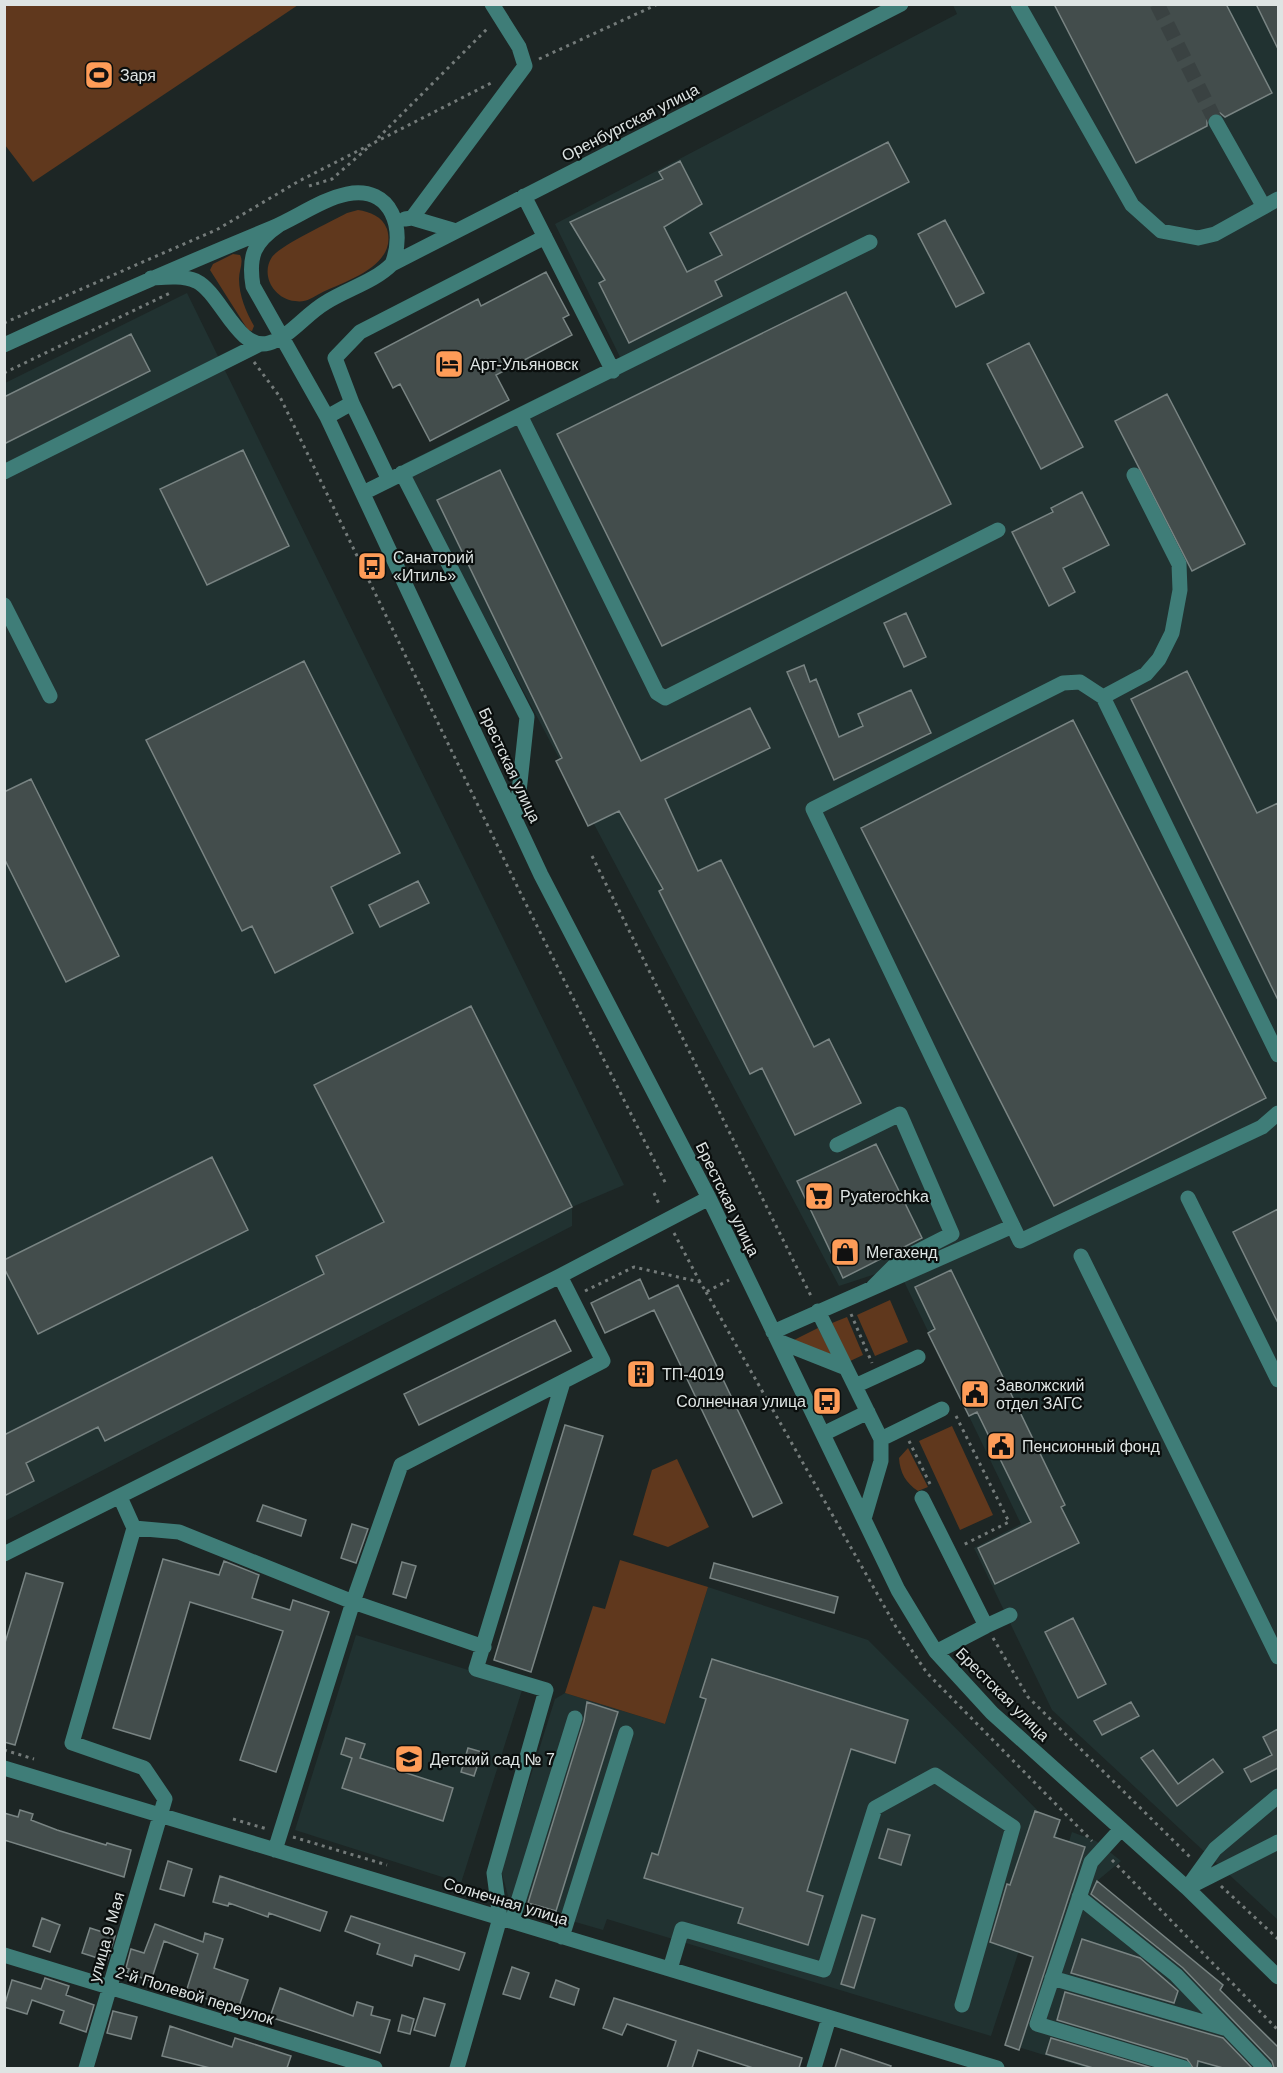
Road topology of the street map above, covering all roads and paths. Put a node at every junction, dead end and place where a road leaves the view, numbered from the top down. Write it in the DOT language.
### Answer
graph roads {
  1 [pos="901,4"];
  2 [pos="1018,4"];
  3 [pos="496,11"];
  4 [pos="872,11"];
  5 [pos="1216,122"];
  6 [pos="375,141"];
  7 [pos="309,186"];
  8 [pos="524,196"];
  9 [pos="1278,199"];
  10 [pos="1264,207"];
  11 [pos="412,218"];
  12 [pos="396,220"];
  13 [pos="279,225"];
  14 [pos="456,231"];
  15 [pos="545,237"];
  16 [pos="870,242"];
  17 [pos="392,264"];
  18 [pos="151,278"];
  19 [pos="177,290"];
  20 [pos="4,323"];
  21 [pos="281,336"];
  22 [pos="260,344"];
  23 [pos="4,345"];
  24 [pos="245,351"];
  25 [pos="613,370"];
  26 [pos="4,373"];
  27 [pos="352,403"];
  28 [pos="327,417"];
  29 [pos="520,417"];
  30 [pos="4,472"];
  31 [pos="1134,475"];
  32 [pos="396,477"];
  33 [pos="363,493"];
  34 [pos="998,530"];
  35 [pos="4,605"];
  36 [pos="50,696"];
  37 [pos="1103,697"];
  38 [pos="516,820"];
  39 [pos="592,856"];
  40 [pos="1278,1055"];
  41 [pos="1278,1113"];
  42 [pos="837,1145"];
  43 [pos="667,1186"];
  44 [pos="654,1193"];
  45 [pos="709,1198"];
  46 [pos="1188,1198"];
  47 [pos="668,1220"];
  48 [pos="1013,1226"];
  49 [pos="1081,1256"];
  50 [pos="560,1276"];
  51 [pos="729,1280"];
  52 [pos="700,1282"];
  53 [pos="873,1287"];
  54 [pos="570,1298"];
  55 [pos="844,1299"];
  56 [pos="818,1311"];
  57 [pos="775,1337"];
  58 [pos="918,1358"];
  59 [pos="846,1368"];
  60 [pos="878,1376"];
  61 [pos="1278,1380"];
  62 [pos="562,1382"];
  63 [pos="855,1386"];
  64 [pos="868,1412"];
  65 [pos="945,1415"];
  66 [pos="823,1434"];
  67 [pos="918,1434"];
  68 [pos="881,1439"];
  69 [pos="928,1495"];
  70 [pos="120,1497"];
  71 [pos="864,1519"];
  72 [pos="134,1528"];
  73 [pos="961,1546"];
  74 [pos="4,1554"];
  75 [pos="353,1602"];
  76 [pos="1010,1615"];
  77 [pos="986,1626"];
  78 [pos="484,1647"];
  79 [pos="936,1653"];
  80 [pos="1278,1657"];
  81 [pos="574,1718"];
  82 [pos="626,1733"];
  83 [pos="4,1750"];
  84 [pos="39,1760"];
  85 [pos="4,1768"];
  86 [pos="1278,1796"];
  87 [pos="160,1815"];
  88 [pos="228,1818"];
  89 [pos="1121,1829"];
  90 [pos="280,1833"];
  91 [pos="1278,1842"];
  92 [pos="275,1850"];
  93 [pos="387,1865"];
  94 [pos="1205,1872"];
  95 [pos="1187,1888"];
  96 [pos="1079,1897"];
  97 [pos="506,1919"];
  98 [pos="562,1936"];
  99 [pos="1278,1939"];
  100 [pos="4,1955"];
  101 [pos="670,1969"];
  102 [pos="1052,1977"];
  103 [pos="1278,1977"];
  104 [pos="110,1988"];
  105 [pos="962,2006"];
  106 [pos="829,2018"];
  107 [pos="1224,2028"];
  108 [pos="86,2068"];
  109 [pos="375,2068"];
  110 [pos="457,2068"];
  111 [pos="814,2068"];
  112 [pos="997,2068"];
  113 [pos="1184,2068"];
  114 [pos="1265,2068"];
  1 -- 4 [label="street, Оренбургская улица"];
  2 -- 10 [label="street"];
  3 -- 6 [label="path"];
  3 -- 11 [label="street"];
  4 -- 8 [label="street, Оренбургская улица"];
  5 -- 10 [label="street"];
  6 -- 7 [label="path"];
  6 -- 20 [label="path"];
  8 -- 14 [label="street, Оренбургская улица"];
  8 -- 15 [label="street"];
  9 -- 10 [label="street"];
  11 -- 12 [label="street"];
  11 -- 14 [label="street"];
  12 -- 13 [label="street"];
  12 -- 17 [label="street"];
  13 -- 18 [label="street"];
  13 -- 21 [label="street, Брестская улица"];
  14 -- 17 [label="street, Оренбургская улица"];
  15 -- 25 [label="street"];
  15 -- 27 [label="street"];
  16 -- 25 [label="street"];
  17 -- 21 [label="street, Оренбургская улица"];
  18 -- 22 [label="street"];
  18 -- 23 [label="street"];
  19 -- 26 [label="path"];
  21 -- 22 [label="street, Оренбургская улица"];
  21 -- 28 [label="street, Брестская улица"];
  22 -- 24 [label="street, Оренбургская улица"];
  24 -- 30 [label="street, Оренбургская улица"];
  24 -- 43 [label="path"];
  25 -- 29 [label="street"];
  27 -- 28 [label="street"];
  27 -- 32 [label="street"];
  28 -- 33 [label="street, Брестская улица"];
  29 -- 32 [label="street"];
  29 -- 34 [label="street"];
  31 -- 37 [label="street"];
  32 -- 33 [label="street"];
  32 -- 38 [label="street"];
  33 -- 38 [label="street, Брестская улица"];
  35 -- 36 [label="street"];
  37 -- 40 [label="street"];
  37 -- 48 [label="street"];
  38 -- 45 [label="street, Брестская улица"];
  39 -- 56 [label="path"];
  41 -- 48 [label="street"];
  42 -- 53 [label="street"];
  44 -- 47 [label="path"];
  45 -- 47 [label="street"];
  45 -- 57 [label="street, Брестская улица"];
  46 -- 61 [label="street"];
  47 -- 50 [label="street"];
  47 -- 52 [label="path"];
  48 -- 53 [label="street"];
  49 -- 80 [label="street"];
  50 -- 54 [label="street"];
  50 -- 70 [label="street"];
  51 -- 52 [label="path"];
  52 -- 54 [label="path"];
  53 -- 55 [label="street"];
  54 -- 62 [label="street"];
  55 -- 56 [label="street"];
  55 -- 60 [label="path"];
  56 -- 57 [label="street"];
  56 -- 59 [label="street"];
  57 -- 59 [label="street"];
  57 -- 66 [label="street, Брестская улица"];
  58 -- 60 [label="street"];
  59 -- 63 [label="street"];
  60 -- 63 [label="street"];
  62 -- 75 [label="street"];
  62 -- 78 [label="street"];
  63 -- 64 [label="street"];
  64 -- 66 [label="street"];
  64 -- 68 [label="street"];
  65 -- 68 [label="street"];
  65 -- 73 [label="path"];
  66 -- 71 [label="street, Брестская улица"];
  67 -- 69 [label="path"];
  68 -- 71 [label="street"];
  69 -- 77 [label="street"];
  70 -- 72 [label="street"];
  70 -- 74 [label="street"];
  71 -- 79 [label="street, Брестская улица"];
  72 -- 75 [label="street"];
  72 -- 87 [label="street"];
  75 -- 78 [label="street"];
  75 -- 90 [label="street"];
  76 -- 77 [label="street"];
  77 -- 79 [label="street"];
  77 -- 94 [label="path"];
  78 -- 97 [label="street"];
  79 -- 89 [label="street, Брестская улица"];
  81 -- 97 [label="street"];
  82 -- 98 [label="street"];
  83 -- 84 [label="path"];
  85 -- 87 [label="street, Солнечная улица"];
  86 -- 94 [label="street"];
  87 -- 92 [label="street, Солнечная улица"];
  87 -- 104 [label="street, улица 9 Мая"];
  88 -- 90 [label="path"];
  89 -- 95 [label="street, Брестская улица"];
  89 -- 96 [label="street"];
  90 -- 92 [label="street"];
  90 -- 93 [label="path"];
  91 -- 94 [label="street"];
  92 -- 97 [label="street, Солнечная улица"];
  94 -- 95 [label="street"];
  94 -- 99 [label="path"];
  95 -- 103 [label="street, Брестская улица"];
  96 -- 102 [label="street"];
  96 -- 107 [label="street"];
  97 -- 98 [label="street, Солнечная улица"];
  97 -- 110 [label="street"];
  98 -- 101 [label="street, Солнечная улица"];
  100 -- 104 [label="street, 2-й Полевой переулок"];
  101 -- 105 [label="street"];
  101 -- 106 [label="street, Солнечная улица"];
  102 -- 107 [label="street"];
  102 -- 113 [label="street"];
  104 -- 108 [label="street, улица 9 Мая"];
  104 -- 109 [label="street, 2-й Полевой переулок"];
  106 -- 111 [label="street"];
  106 -- 112 [label="street, Солнечная улица"];
  107 -- 114 [label="street"];
}
